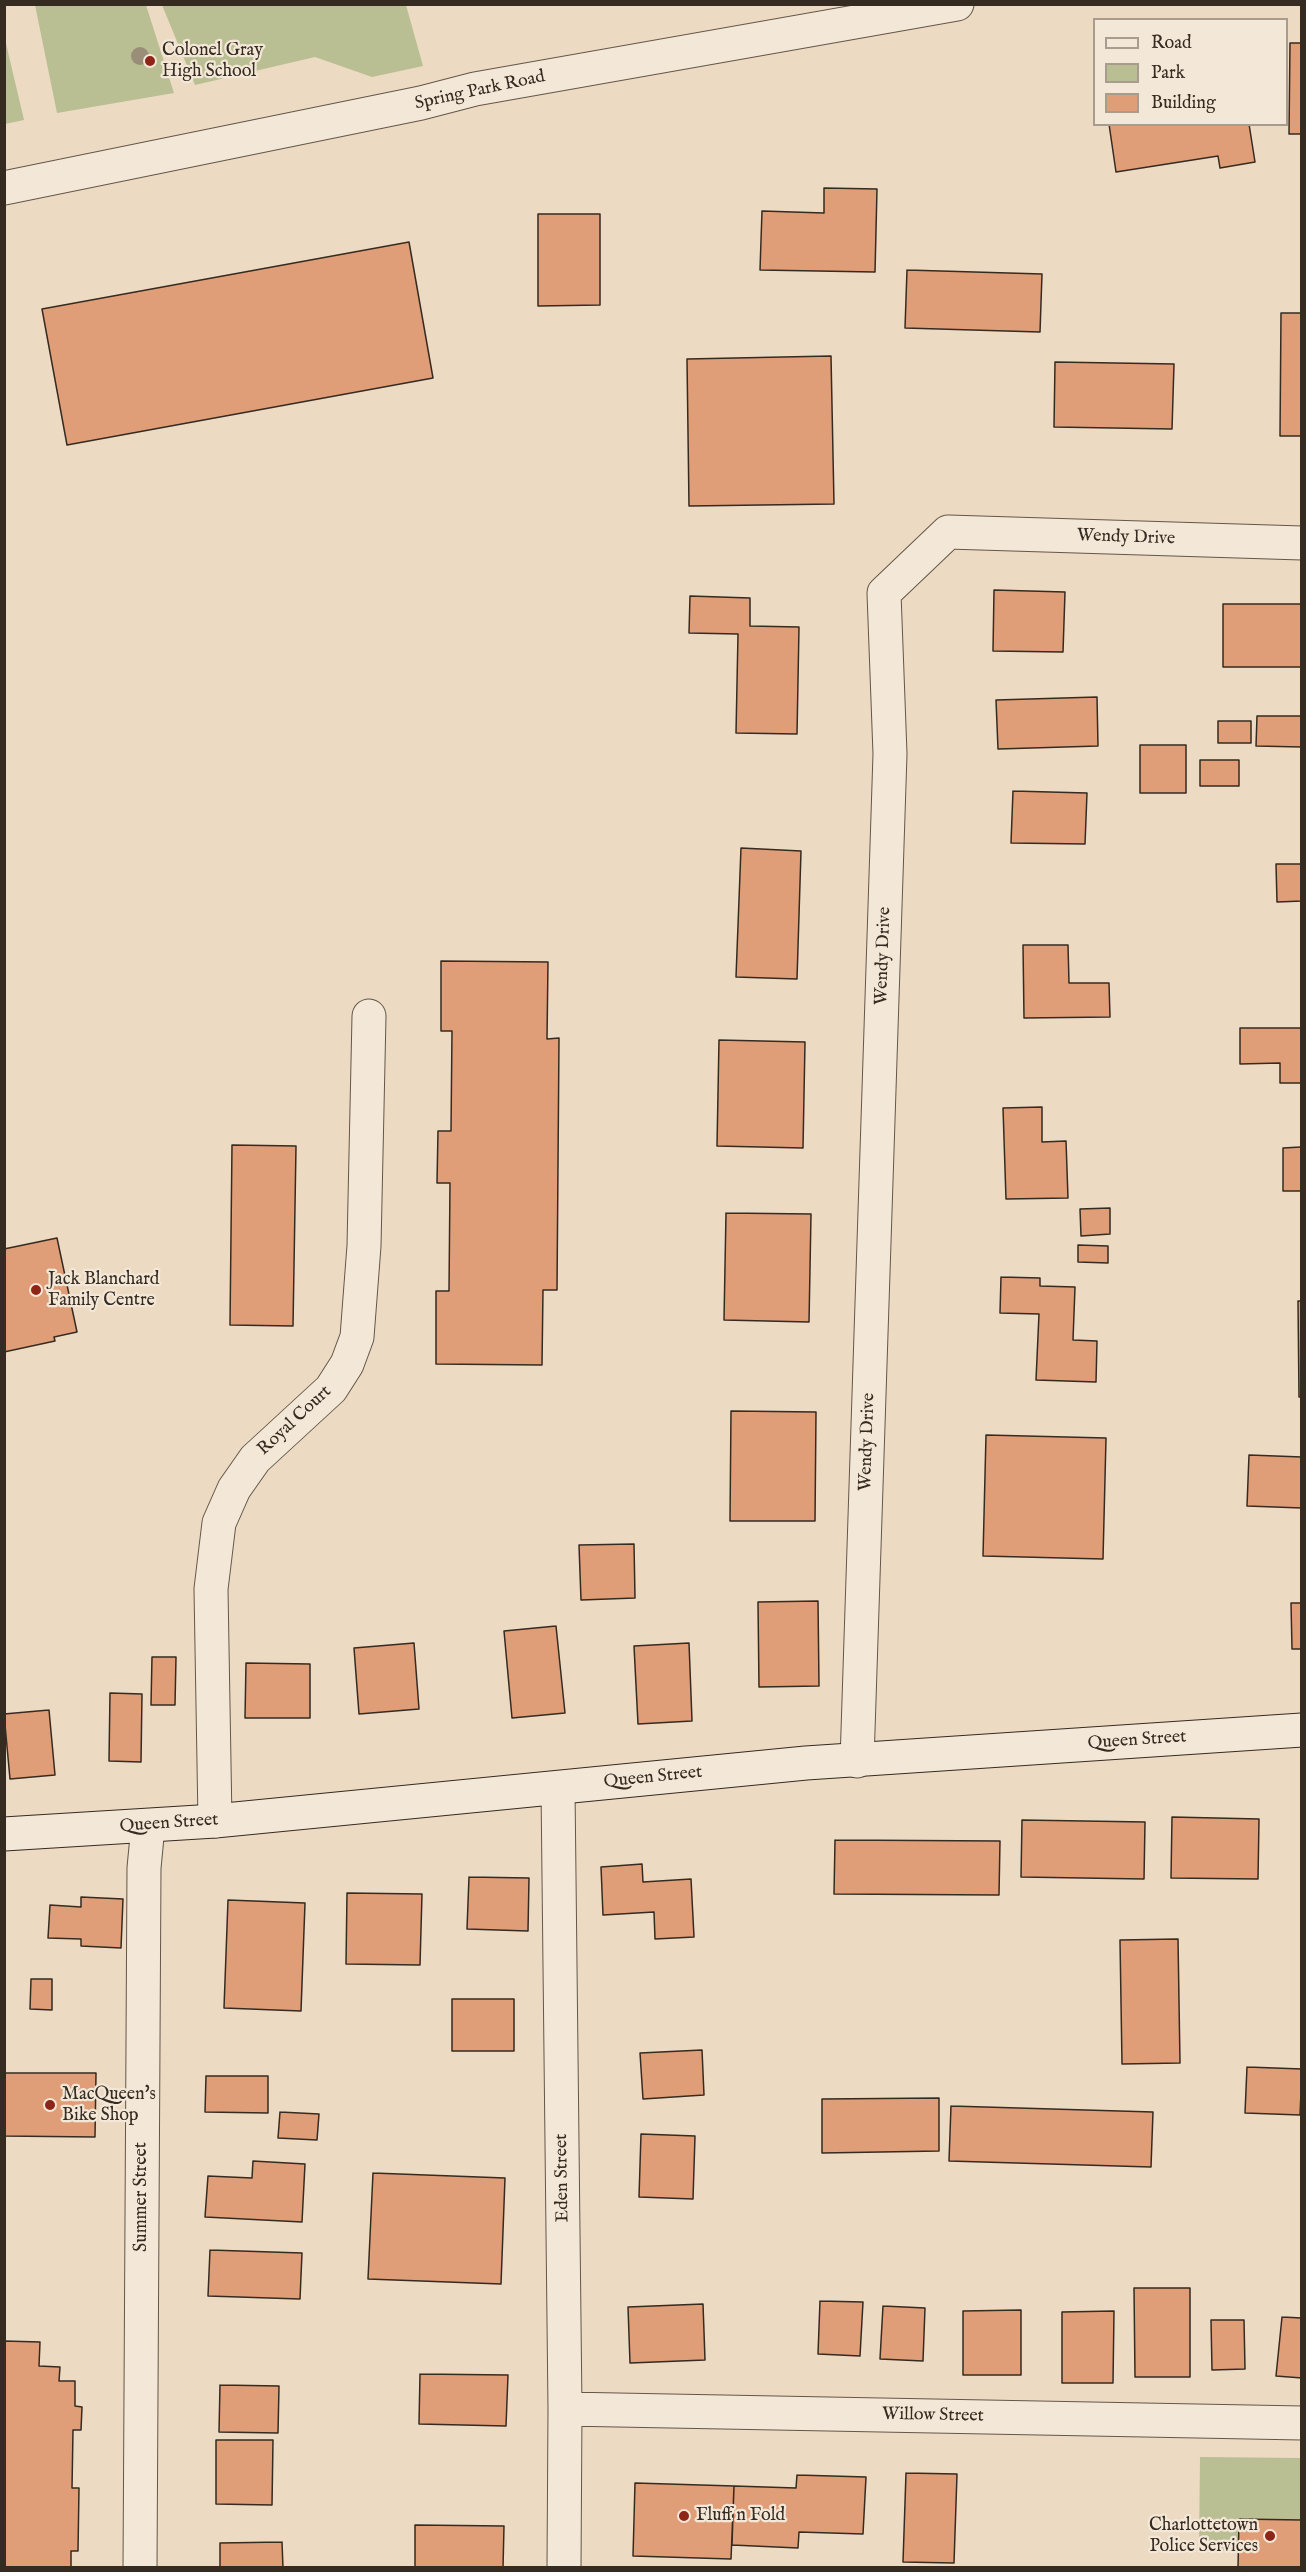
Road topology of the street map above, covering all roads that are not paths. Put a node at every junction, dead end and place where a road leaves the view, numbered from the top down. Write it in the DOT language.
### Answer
graph roads {
  1 [pos="957,4"];
  2 [pos="4,188"];
  3 [pos="1302,543"];
  4 [pos="369,1016"];
  5 [pos="1297,1733"];
  6 [pos="857,1761"];
  7 [pos="558,1788"];
  8 [pos="215,1821"];
  9 [pos="148,1826"];
  10 [pos="4,1834"];
  11 [pos="565,2409"];
  12 [pos="1302,2423"];
  13 [pos="140,2568"];
  14 [pos="564,2568"];
  1 -- 2 [label="street, Spring Park Road"];
  3 -- 6 [label="street, Wendy Drive"];
  4 -- 8 [label="street, Royal Court"];
  5 -- 6 [label="street, Queen Street"];
  6 -- 7 [label="street, Queen Street"];
  7 -- 8 [label="street, Queen Street"];
  7 -- 11 [label="street, Eden Street"];
  8 -- 9 [label="street, Queen Street"];
  9 -- 10 [label="street, Queen Street"];
  9 -- 13 [label="street, Summer Street"];
  11 -- 12 [label="street, Willow Street"];
  11 -- 14 [label="street, Eden Street"];
}
